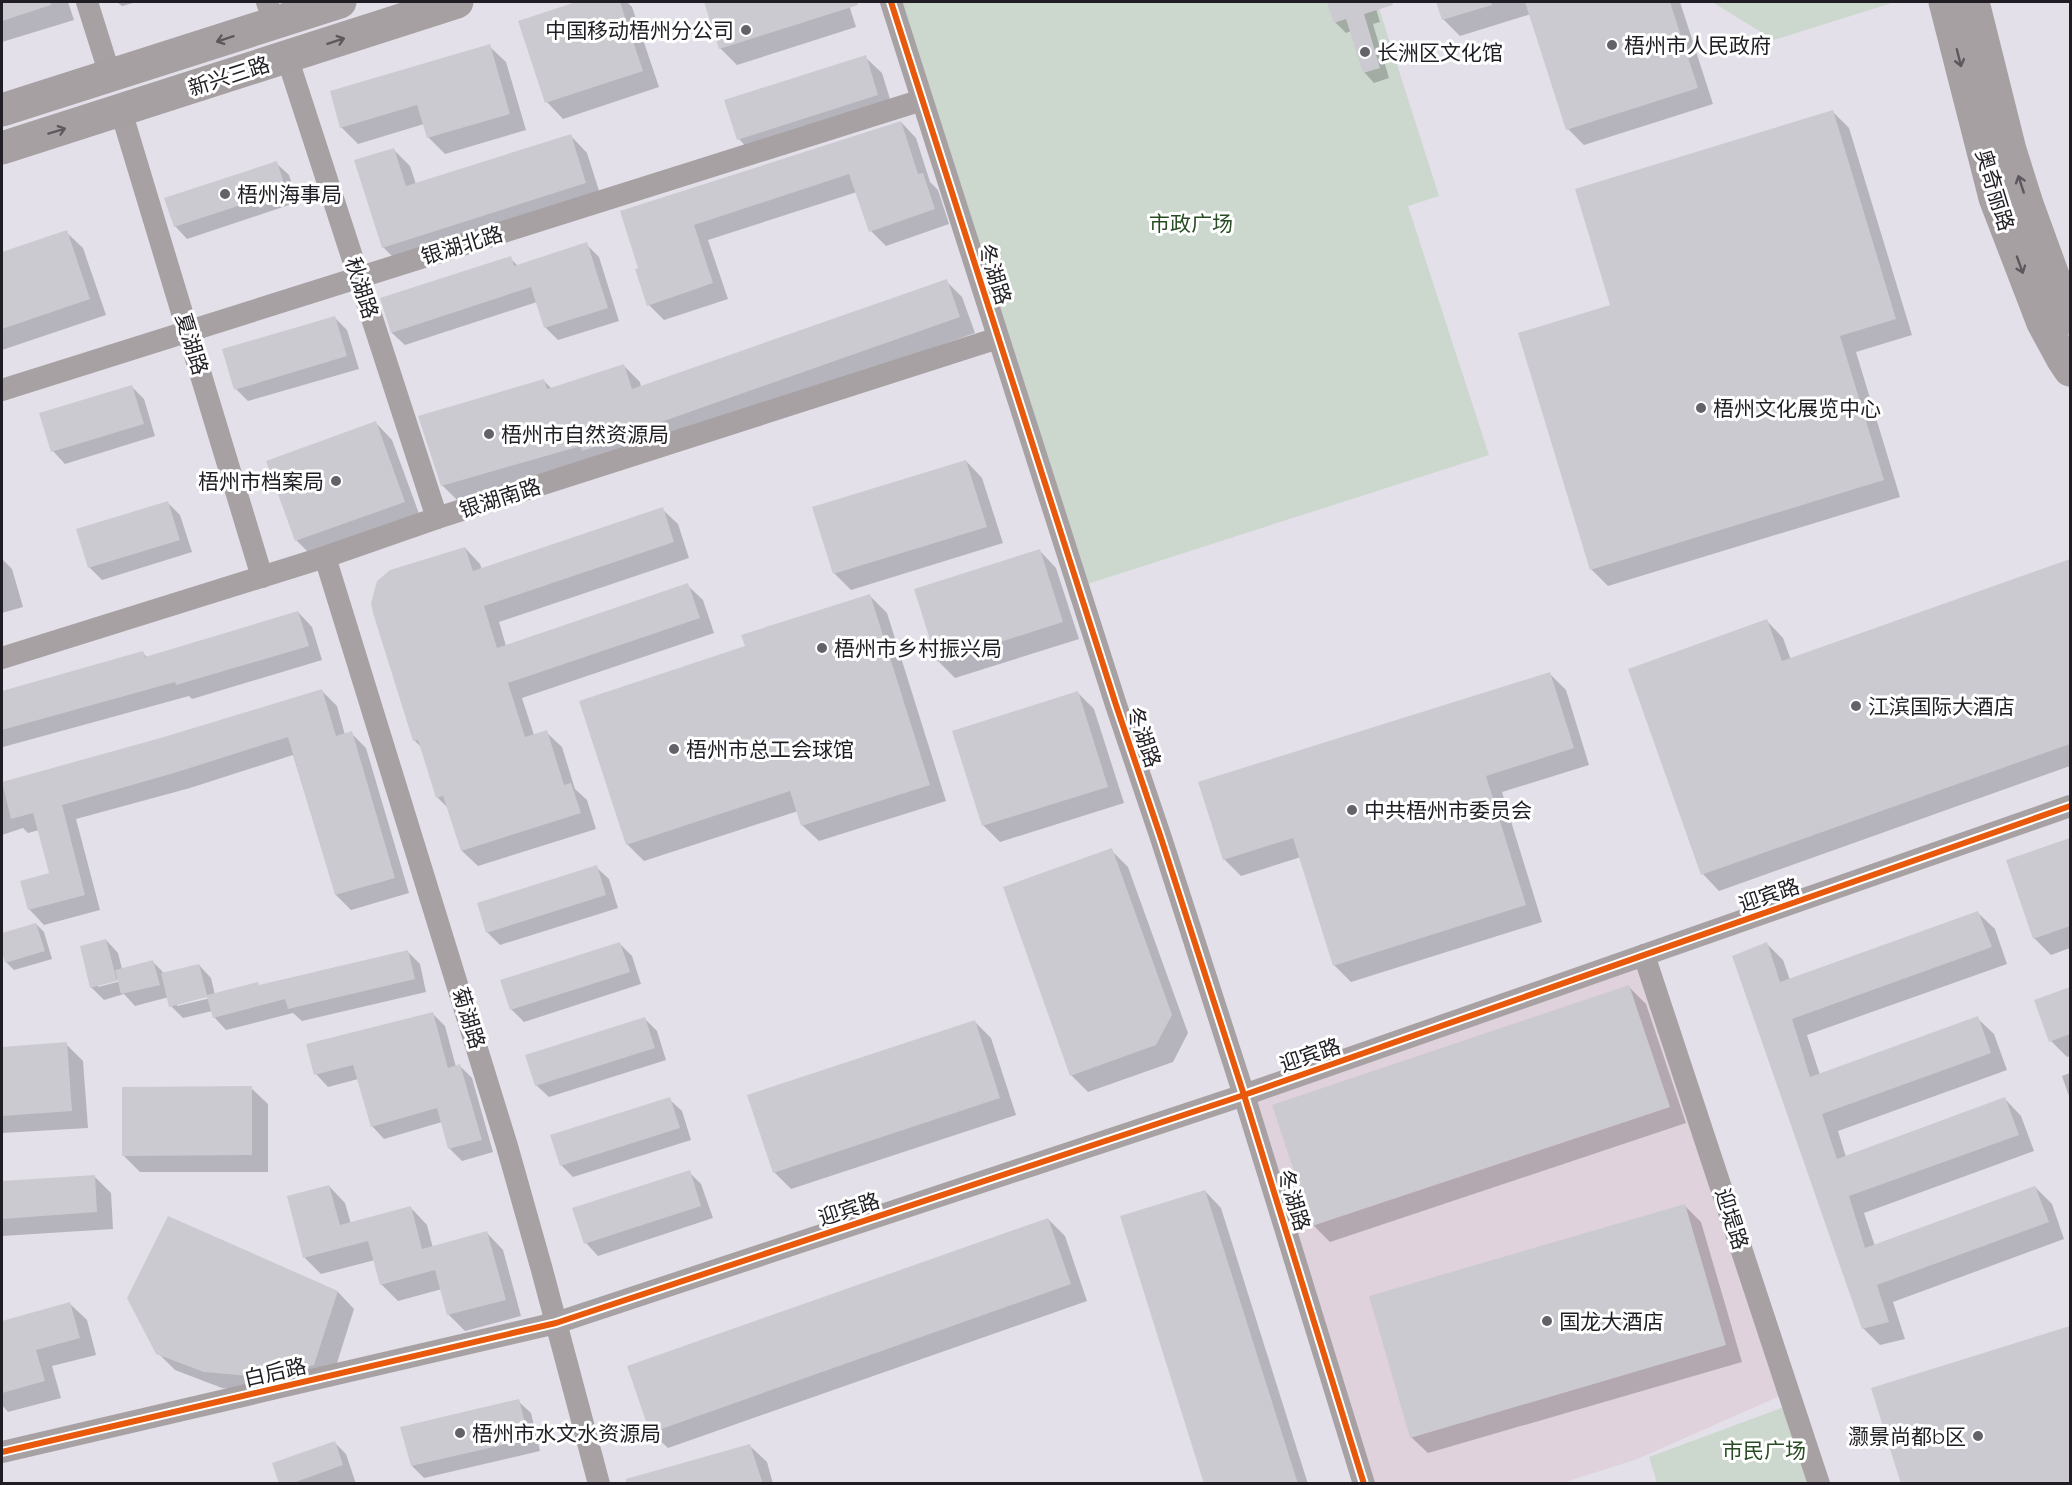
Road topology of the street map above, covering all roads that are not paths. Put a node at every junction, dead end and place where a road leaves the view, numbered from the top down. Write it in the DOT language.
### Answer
graph roads {
  1 [pos="87,2"];
  2 [pos="340,2"];
  3 [pos="456,2"];
  4 [pos="891,2"];
  5 [pos="1945,2"];
  6 [pos="1973,2"];
  7 [pos="271,12"];
  8 [pos="287,57"];
  9 [pos="110,75"];
  10 [pos="922,100"];
  11 [pos="2,110"];
  12 [pos="121,111"];
  13 [pos="2,148"];
  14 [pos="359,278"];
  15 [pos="2070,318"];
  16 [pos="188,332"];
  17 [pos="998,338"];
  18 [pos="2070,370"];
  19 [pos="2,390"];
  20 [pos="436,518"];
  21 [pos="325,556"];
  22 [pos="261,577"];
  23 [pos="2,658"];
  24 [pos="2070,806"];
  25 [pos="1644,955"];
  26 [pos="1244,1095"];
  27 [pos="556,1323"];
  28 [pos="2,1452"];
  29 [pos="599,1484"];
  30 [pos="1364,1484"];
  31 [pos="1819,1484"];
  1 -- 9 [label="street"];
  2 -- 7 [label="main road, 新兴三路"];
  8 -- 3 [label="main road, 新兴三路, one-way"];
  4 -- 10 [label="street, 冬湖路"];
  5 -- 18 [label="main road, 奥奇丽路, one-way"];
  15 -- 6 [label="main road, 奥奇丽路, one-way"];
  7 -- 9 [label="main road, 新兴三路, one-way"];
  8 -- 12 [label="main road, 新兴三路"];
  8 -- 14 [label="street, 秋湖路"];
  9 -- 11 [label="main road, 新兴三路"];
  10 -- 14 [label="street, 银湖北路"];
  10 -- 17 [label="street, 冬湖路"];
  13 -- 12 [label="main road, 新兴三路, one-way"];
  12 -- 16 [label="street, 夏湖路"];
  14 -- 16 [label="street, 银湖北路"];
  14 -- 20 [label="street, 秋湖路"];
  16 -- 19 [label="street, 银湖北路"];
  16 -- 22 [label="street, 夏湖路"];
  17 -- 20 [label="street, 银湖南路"];
  17 -- 26 [label="street, 冬湖路"];
  20 -- 21 [label="street, 银湖南路"];
  21 -- 22 [label="street, 银湖南路"];
  21 -- 27 [label="street, 菊湖路"];
  22 -- 23 [label="street, 银湖南路"];
  24 -- 25 [label="street, 迎宾路"];
  25 -- 26 [label="street, 迎宾路"];
  25 -- 31 [label="street, 迎堤路"];
  26 -- 27 [label="street, 迎宾路"];
  26 -- 30 [label="street, 冬湖路"];
  27 -- 28 [label="street, 白后路"];
  27 -- 29 [label="street, 菊湖路"];
}
